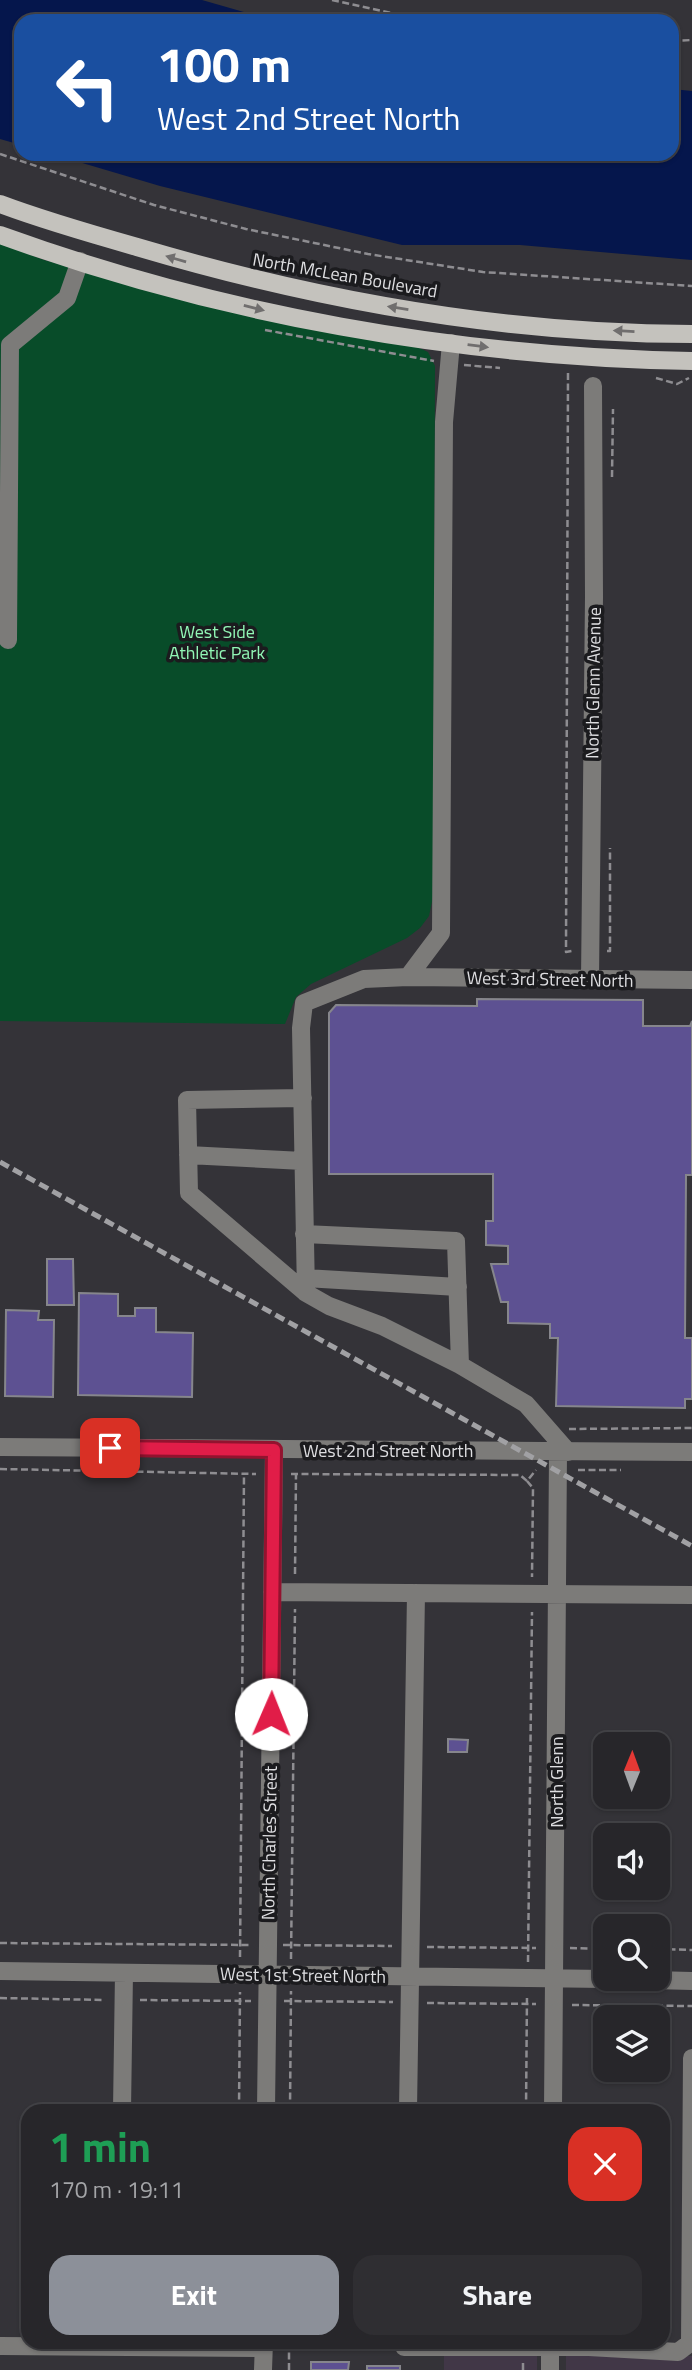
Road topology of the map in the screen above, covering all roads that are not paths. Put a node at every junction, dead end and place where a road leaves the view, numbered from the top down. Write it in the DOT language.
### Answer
graph roads {
  1 [pos="0,204"];
  2 [pos="0,234"];
  3 [pos="80,261"];
  4 [pos="692,334"];
  5 [pos="451,343"];
  6 [pos="5,349"];
  7 [pos="692,361"];
  8 [pos="593,386"];
  9 [pos="8,640"];
  10 [pos="408,977"];
  11 [pos="590,980"];
  12 [pos="692,980"];
  13 [pos="303,1098"];
  14 [pos="188,1156"];
  15 [pos="303,1161"];
  16 [pos="304,1234"];
  17 [pos="305,1285"];
  18 [pos="457,1287"];
  19 [pos="460,1365"];
  20 [pos="0,1447"];
  21 [pos="274,1450"];
  22 [pos="563,1452"];
  23 [pos="692,1452"];
  24 [pos="272,1592"];
  25 [pos="415,1593"];
  26 [pos="557,1593"];
  27 [pos="692,1595"];
  28 [pos="0,1971"];
  29 [pos="124,1973"];
  30 [pos="268,1975"];
  31 [pos="410,1976"];
  32 [pos="555,1978"];
  33 [pos="593,1979"];
  34 [pos="670,1980"];
  35 [pos="692,1981"];
  36 [pos="692,2058"];
  37 [pos="122,2104"];
  38 [pos="266,2104"];
  39 [pos="408,2104"];
  40 [pos="553,2104"];
  41 [pos="0,2346"];
  42 [pos="21,2346"];
  43 [pos="264,2349"];
  44 [pos="550,2349"];
  45 [pos="623,2349"];
  46 [pos="263,2370"];
  47 [pos="550,2370"];
  4 -- 1 [label="main road, North McLean Boulevard, one-way"];
  2 -- 3 [label="main road"];
  3 -- 5 [label="main road, one-way"];
  3 -- 6 [label="street"];
  5 -- 7 [label="main road, one-way"];
  5 -- 10 [label="street"];
  6 -- 9 [label="street"];
  8 -- 11 [label="street, North Glenn Avenue"];
  10 -- 11 [label="street, West 3rd Street North"];
  10 -- 13 [label="street, West 3rd Street North"];
  11 -- 12 [label="street, West 3rd Street North"];
  13 -- 14 [label="street"];
  13 -- 15 [label="street"];
  14 -- 15 [label="street"];
  14 -- 17 [label="street"];
  15 -- 16 [label="street"];
  16 -- 17 [label="street"];
  16 -- 18 [label="street"];
  17 -- 18 [label="street"];
  17 -- 19 [label="street"];
  18 -- 19 [label="street"];
  19 -- 22 [label="street"];
  20 -- 21 [label="street, West 2nd Street North"];
  21 -- 22 [label="street, West 2nd Street North"];
  21 -- 24 [label="street, North Charles Street"];
  22 -- 23 [label="street, West 2nd Street North"];
  22 -- 26 [label="street, North Glenn"];
  24 -- 25 [label="street"];
  24 -- 30 [label="street, North Charles Street"];
  25 -- 26 [label="street"];
  25 -- 31 [label="street"];
  26 -- 27 [label="street"];
  26 -- 32 [label="street, North Glenn"];
  28 -- 29 [label="street, West 1st Street North"];
  29 -- 30 [label="street, West 1st Street North"];
  29 -- 37 [label="street"];
  30 -- 31 [label="street, West 1st Street North"];
  30 -- 38 [label="street, North Charles Street"];
  31 -- 32 [label="street, West 1st Street North"];
  31 -- 39 [label="street"];
  32 -- 33 [label="street, West 1st Street North"];
  32 -- 40 [label="street, North Glenn"];
  34 -- 35 [label="street"];
  36 -- 45 [label="street"];
  41 -- 42 [label="street"];
  43 -- 46 [label="street"];
  44 -- 47 [label="street"];
}
